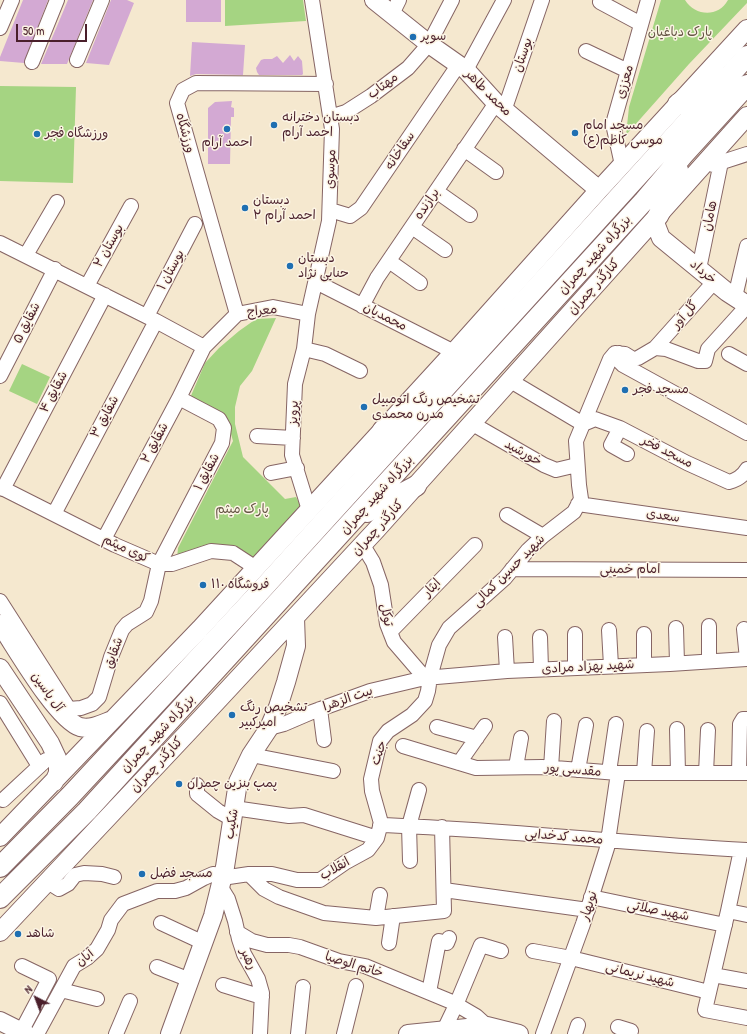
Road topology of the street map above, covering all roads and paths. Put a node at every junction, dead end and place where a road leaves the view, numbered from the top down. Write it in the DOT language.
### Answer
graph roads {
  1 [pos="12,0"];
  2 [pos="57,0"];
  3 [pos="102,0"];
  4 [pos="312,0"];
  5 [pos="374,0"];
  6 [pos="452,0"];
  7 [pos="504,0"];
  8 [pos="542,0"];
  9 [pos="648,0"];
  10 [pos="600,2"];
  11 [pos="395,7"];
  12 [pos="641,24"];
  13 [pos="0,28"];
  14 [pos="747,29"];
  15 [pos="429,44"];
  16 [pos="586,51"];
  17 [pos="747,56"];
  18 [pos="77,60"];
  19 [pos="32,62"];
  20 [pos="462,67"];
  21 [pos="628,71"];
  22 [pos="326,84"];
  23 [pos="747,85"];
  24 [pos="678,104"];
  25 [pos="500,107"];
  26 [pos="747,116"];
  27 [pos="330,117"];
  28 [pos="464,149"];
  29 [pos="684,154"];
  30 [pos="747,154"];
  31 [pos="719,156"];
  32 [pos="622,165"];
  33 [pos="496,172"];
  34 [pos="599,190"];
  35 [pos="436,191"];
  36 [pos="57,202"];
  37 [pos="131,206"];
  38 [pos="330,210"];
  39 [pos="470,215"];
  40 [pos="656,218"];
  41 [pos="195,224"];
  42 [pos="412,227"];
  43 [pos="661,238"];
  44 [pos="636,240"];
  45 [pos="747,246"];
  46 [pos="1,247"];
  47 [pos="444,250"];
  48 [pos="26,256"];
  49 [pos="389,261"];
  50 [pos="54,269"];
  51 [pos="699,269"];
  52 [pos="316,282"];
  53 [pos="714,282"];
  54 [pos="420,283"];
  55 [pos="87,286"];
  56 [pos="105,295"];
  57 [pos="743,303"];
  58 [pos="362,306"];
  59 [pos="237,314"];
  60 [pos="308,314"];
  61 [pos="151,319"];
  62 [pos="204,347"];
  63 [pos="656,348"];
  64 [pos="304,349"];
  65 [pos="454,352"];
  66 [pos="619,353"];
  67 [pos="729,354"];
  68 [pos="747,364"];
  69 [pos="360,372"];
  70 [pos="0,376"];
  71 [pos="509,380"];
  72 [pos="179,398"];
  73 [pos="471,423"];
  74 [pos="583,424"];
  75 [pos="620,428"];
  76 [pos="383,430"];
  77 [pos="747,433"];
  78 [pos="257,436"];
  79 [pos="293,438"];
  80 [pos="627,454"];
  81 [pos="577,465"];
  82 [pos="296,468"];
  83 [pos="747,469"];
  84 [pos="271,473"];
  85 [pos="416,486"];
  86 [pos="2,488"];
  87 [pos="350,493"];
  88 [pos="578,504"];
  89 [pos="309,510"];
  90 [pos="54,514"];
  91 [pos="507,515"];
  92 [pos="354,519"];
  93 [pos="747,528"];
  94 [pos="543,536"];
  95 [pos="104,539"];
  96 [pos="362,544"];
  97 [pos="475,545"];
  98 [pos="159,564"];
  99 [pos="256,568"];
  100 [pos="512,570"];
  101 [pos="747,570"];
  102 [pos="0,601"];
  103 [pos="295,618"];
  104 [pos="0,624"];
  105 [pos="709,626"];
  106 [pos="676,628"];
  107 [pos="744,628"];
  108 [pos="609,630"];
  109 [pos="390,632"];
  110 [pos="576,634"];
  111 [pos="644,634"];
  112 [pos="505,637"];
  113 [pos="540,637"];
  114 [pos="747,659"];
  115 [pos="709,661"];
  116 [pos="677,663"];
  117 [pos="644,665"];
  118 [pos="611,666"];
  119 [pos="0,668"];
  120 [pos="575,668"];
  121 [pos="541,669"];
  122 [pos="507,670"];
  123 [pos="427,677"];
  124 [pos="0,703"];
  125 [pos="320,709"];
  126 [pos="67,713"];
  127 [pos="747,719"];
  128 [pos="113,720"];
  129 [pos="554,721"];
  130 [pos="616,724"];
  131 [pos="586,725"];
  132 [pos="437,727"];
  133 [pos="268,728"];
  134 [pos="40,729"];
  135 [pos="677,729"];
  136 [pos="708,730"];
  137 [pos="647,731"];
  138 [pos="521,738"];
  139 [pos="324,740"];
  140 [pos="403,746"];
  141 [pos="54,753"];
  142 [pos="250,755"];
  143 [pos="459,763"];
  144 [pos="39,766"];
  145 [pos="516,767"];
  146 [pos="551,768"];
  147 [pos="578,770"];
  148 [pos="333,771"];
  149 [pos="613,773"];
  150 [pos="644,773"];
  151 [pos="678,773"];
  152 [pos="743,773"];
  153 [pos="706,774"];
  154 [pos="54,782"];
  155 [pos="197,786"];
  156 [pos="419,790"];
  157 [pos="3,800"];
  158 [pos="233,813"];
  159 [pos="409,826"];
  160 [pos="442,827"];
  161 [pos="379,828"];
  162 [pos="0,837"];
  163 [pos="608,841"];
  164 [pos="744,850"];
  165 [pos="410,861"];
  166 [pos="0,868"];
  167 [pos="249,874"];
  168 [pos="114,877"];
  169 [pos="222,880"];
  170 [pos="48,882"];
  171 [pos="444,890"];
  172 [pos="380,894"];
  173 [pos="0,898"];
  174 [pos="123,904"];
  175 [pos="590,904"];
  176 [pos="747,914"];
  177 [pos="393,916"];
  178 [pos="376,918"];
  179 [pos="727,918"];
  180 [pos="161,923"];
  181 [pos="0,932"];
  182 [pos="238,932"];
  183 [pos="449,938"];
  184 [pos="204,942"];
  185 [pos="389,943"];
  186 [pos="500,951"];
  187 [pos="533,951"];
  188 [pos="571,958"];
  189 [pos="22,966"];
  190 [pos="157,967"];
  191 [pos="713,975"];
  192 [pos="190,980"];
  193 [pos="747,981"];
  194 [pos="223,985"];
  195 [pos="356,986"];
  196 [pos="303,987"];
  197 [pos="61,990"];
  198 [pos="429,992"];
  199 [pos="709,992"];
  200 [pos="262,996"];
  201 [pos="97,999"];
  202 [pos="130,1001"];
  203 [pos="456,1005"];
  204 [pos="747,1018"];
  205 [pos="0,1022"];
  206 [pos="487,1026"];
  207 [pos="444,1030"];
  208 [pos="0,1032"];
  209 [pos="22,1033"];
  210 [pos="116,1034"];
  211 [pos="170,1034"];
  212 [pos="260,1034"];
  213 [pos="298,1034"];
  214 [pos="344,1034"];
  215 [pos="408,1034"];
  216 [pos="519,1034"];
  217 [pos="543,1034"];
  1 -- 13 [label="street"];
  2 -- 19 [label="street"];
  3 -- 18 [label="street"];
  4 -- 22 [label="street, موسوی"];
  5 -- 11 [label="main road, محمد طاهر"];
  6 -- 15 [label="street, مهتاب"];
  7 -- 20 [label="street"];
  8 -- 25 [label="street, بوستان"];
  9 -- 12 [label="street, معززی"];
  10 -- 12 [label="street"];
  11 -- 15 [label="main road, محمد طاهر"];
  12 -- 21 [label="street, معززی"];
  14 -- 24 [label="main road"];
  15 -- 20 [label="main road, محمد طاهر"];
  15 -- 27 [label="street, مهتاب"];
  16 -- 21 [label="street"];
  17 -- 24 [label="highway"];
  17 -- 87 [label="highway, بزرگراه شهید چمران"];
  20 -- 25 [label="main road, محمد طاهر"];
  20 -- 38 [label="street, سقاخانه"];
  21 -- 32 [label="street, معززی"];
  22 -- 27 [label="street, موسوی"];
  22 -- 59 [label="street, ورزشگاه"];
  23 -- 29 [label="highway, بزرگراه شهید چمران"];
  24 -- 32 [label="main road"];
  25 -- 28 [label="street, برازنده"];
  25 -- 34 [label="main road, محمد طاهر"];
  26 -- 31 [label="main road, کنارگذر چمران"];
  27 -- 38 [label="street, موسوی"];
  28 -- 33 [label="street"];
  28 -- 35 [label="street, برازنده"];
  29 -- 40 [label="highway"];
  29 -- 92 [label="highway, بزرگراه شهید چمران"];
  30 -- 31 [label="street"];
  31 -- 40 [label="main road, کنارگذر چمران"];
  31 -- 51 [label="street, هامان"];
  32 -- 34 [label="main road"];
  34 -- 65 [label="main road"];
  35 -- 39 [label="street"];
  35 -- 42 [label="street, برازنده"];
  36 -- 48 [label="street"];
  37 -- 55 [label="street, بوستان ۲"];
  38 -- 52 [label="street, موسوی"];
  40 -- 43 [label="main road"];
  40 -- 44 [label="main road, کنارگذر چمران"];
  41 -- 61 [label="street, بوستان ۱"];
  42 -- 47 [label="street"];
  42 -- 49 [label="street, برازنده"];
  43 -- 44 [label="main road"];
  43 -- 51 [label="main road, خرداد"];
  44 -- 71 [label="main road, کنارگذر چمران"];
  45 -- 57 [label="street"];
  46 -- 48 [label="street"];
  48 -- 50 [label="street"];
  49 -- 54 [label="street"];
  49 -- 58 [label="street, برازنده"];
  50 -- 55 [label="street"];
  50 -- 70 [label="street, شقایق ۵"];
  51 -- 53 [label="main road, خرداد"];
  52 -- 58 [label="street, محمدیان"];
  52 -- 60 [label="street, موسوی"];
  53 -- 57 [label="main road, خرداد"];
  53 -- 63 [label="street, گل آور"];
  55 -- 56 [label="street"];
  56 -- 61 [label="street"];
  56 -- 86 [label="street, شقایق ۴"];
  57 -- 63 [label="street"];
  58 -- 65 [label="street, محمدیان"];
  59 -- 60 [label="street, معراج"];
  59 -- 62 [label="street, معراج"];
  60 -- 64 [label="street, پرویز"];
  61 -- 62 [label="street"];
  61 -- 90 [label="street, شقایق ۳"];
  62 -- 72 [label="street, شقایق ۲"];
  63 -- 66 [label="street"];
  64 -- 69 [label="street"];
  64 -- 79 [label="street, پرویز"];
  65 -- 76 [label="main road"];
  66 -- 74 [label="street"];
  66 -- 77 [label="street"];
  67 -- 68 [label="street"];
  71 -- 73 [label="main road, کنارگذر چمران"];
  71 -- 74 [label="street"];
  72 -- 95 [label="street, شقایق ۲"];
  72 -- 98 [label="street, شقایق ۱"];
  73 -- 81 [label="street, خورشید"];
  73 -- 85 [label="main road, کنارگذر چمران"];
  74 -- 75 [label="street, مسجد فخر"];
  74 -- 81 [label="street"];
  75 -- 80 [label="street"];
  75 -- 83 [label="street, مسجد فخر"];
  76 -- 87 [label="highway"];
  76 -- 89 [label="main road"];
  78 -- 79 [label="street"];
  79 -- 82 [label="street, پرویز"];
  81 -- 88 [label="street"];
  82 -- 84 [label="street"];
  82 -- 89 [label="street, پرویز"];
  85 -- 92 [label="highway"];
  85 -- 96 [label="main road, کنارگذر چمران"];
  86 -- 90 [label="street, کوی میثم"];
  87 -- 166 [label="highway, بزرگراه شهید چمران"];
  88 -- 93 [label="street, سعدی"];
  88 -- 94 [label="street, شهید حسین کمالی"];
  89 -- 99 [label="main road"];
  90 -- 95 [label="street, کوی میثم"];
  91 -- 94 [label="street"];
  92 -- 173 [label="highway, بزرگراه شهید چمران"];
  94 -- 100 [label="street, شهید حسین کمالی"];
  95 -- 98 [label="street, کوی میثم"];
  96 -- 103 [label="main road, کنارگذر چمران"];
  96 -- 109 [label="street, توکل"];
  97 -- 109 [label="street, ایثار"];
  98 -- 99 [label="street, کوی میثم"];
  98 -- 126 [label="street, شقایق"];
  99 -- 128 [label="main road"];
  100 -- 101 [label="street, امام خمینی"];
  100 -- 123 [label="street, شهید حسین کمالی"];
  102 -- 126 [label="street"];
  103 -- 133 [label="main road, شکیب"];
  103 -- 170 [label="main road, کنارگذر چمران"];
  104 -- 126 [label="main road, آل یاسین"];
  105 -- 115 [label="street"];
  106 -- 116 [label="street"];
  107 -- 114 [label="street"];
  108 -- 118 [label="street"];
  109 -- 123 [label="street, توکل"];
  110 -- 120 [label="street"];
  111 -- 117 [label="street"];
  112 -- 122 [label="street"];
  113 -- 121 [label="street"];
  114 -- 115 [label="street, شهید بهزاد مرادی"];
  115 -- 116 [label="street, شهید بهزاد مرادی"];
  116 -- 117 [label="street, شهید بهزاد مرادی"];
  117 -- 118 [label="street, شهید بهزاد مرادی"];
  118 -- 120 [label="street, شهید بهزاد مرادی"];
  119 -- 134 [label="main road, آل یاسین"];
  120 -- 121 [label="street, شهید بهزاد مرادی"];
  121 -- 122 [label="street, شهید بهزاد مرادی"];
  122 -- 123 [label="street, شهید بهزاد مرادی"];
  123 -- 125 [label="street, بیت الزهرا"];
  123 -- 161 [label="street, جنت"];
  124 -- 144 [label="street"];
  125 -- 133 [label="street, بیت الزهرا"];
  125 -- 139 [label="street"];
  126 -- 128 [label="main road, آل یاسین"];
  126 -- 134 [label="main road"];
  127 -- 152 [label="street"];
  128 -- 154 [label="main road"];
  129 -- 146 [label="street"];
  130 -- 149 [label="street, نوبهار"];
  131 -- 147 [label="street"];
  132 -- 143 [label="street"];
  133 -- 142 [label="main road, شکیب"];
  134 -- 141 [label="main road, آل یاسین"];
  135 -- 151 [label="street"];
  136 -- 153 [label="street"];
  137 -- 150 [label="street"];
  138 -- 145 [label="street"];
  140 -- 143 [label="street, مقدسی پور"];
  141 -- 144 [label="street"];
  141 -- 154 [label="main road, آل یاسین"];
  142 -- 148 [label="street"];
  142 -- 158 [label="main road, شکیب"];
  143 -- 145 [label="street, مقدسی پور"];
  144 -- 157 [label="street"];
  145 -- 146 [label="street, مقدسی پور"];
  146 -- 147 [label="street, مقدسی پور"];
  147 -- 149 [label="street, مقدسی پور"];
  149 -- 150 [label="street, مقدسی پور"];
  149 -- 163 [label="street, نوبهار"];
  150 -- 151 [label="street, مقدسی پور"];
  151 -- 153 [label="street, مقدسی پور"];
  152 -- 153 [label="street, مقدسی پور"];
  154 -- 162 [label="main road"];
  155 -- 158 [label="street"];
  156 -- 159 [label="street"];
  158 -- 161 [label="street, محمد کدخدایی"];
  158 -- 169 [label="main road, شکیب"];
  159 -- 160 [label="street, محمد کدخدایی"];
  159 -- 161 [label="street, محمد کدخدایی"];
  159 -- 165 [label="street"];
  160 -- 163 [label="street, محمد کدخدایی"];
  160 -- 171 [label="street"];
  161 -- 167 [label="street, انقلاب"];
  163 -- 164 [label="street, محمد کدخدایی"];
  163 -- 175 [label="street, نوبهار"];
  164 -- 179 [label="street"];
  167 -- 169 [label="street, انقلاب"];
  167 -- 178 [label="street"];
  168 -- 170 [label="street"];
  169 -- 174 [label="street, انقلاب"];
  169 -- 182 [label="street, رهبر"];
  169 -- 184 [label="main road, شکیب"];
  170 -- 181 [label="main road, کنارگذر چمران"];
  171 -- 175 [label="street, شهید صلاتی"];
  171 -- 177 [label="street"];
  172 -- 178 [label="street"];
  174 -- 197 [label="street, آبان"];
  175 -- 179 [label="street, شهید صلاتی"];
  175 -- 188 [label="street, نوبهار"];
  176 -- 179 [label="street, شهید صلاتی"];
  177 -- 178 [label="street"];
  177 -- 185 [label="street"];
  179 -- 191 [label="street"];
  180 -- 184 [label="street"];
  182 -- 198 [label="street, خاتم الوصیا"];
  182 -- 200 [label="street, رهبر"];
  183 -- 198 [label="street"];
  184 -- 192 [label="main road, شکیب"];
  186 -- 203 [label="street"];
  187 -- 188 [label="street, شهید نریمانی"];
  188 -- 199 [label="street, شهید نریمانی"];
  188 -- 217 [label="street, نوبهار"];
  189 -- 209 [label="street"];
  190 -- 192 [label="street"];
  191 -- 193 [label="street"];
  191 -- 199 [label="street"];
  192 -- 211 [label="main road, شکیب"];
  194 -- 200 [label="street"];
  195 -- 214 [label="street"];
  196 -- 213 [label="street"];
  197 -- 201 [label="street"];
  197 -- 209 [label="street, آبان"];
  198 -- 203 [label="street, خاتم الوصیا"];
  199 -- 204 [label="street"];
  200 -- 212 [label="street, رهبر"];
  202 -- 210 [label="street"];
  203 -- 206 [label="street, خاتم الوصیا"];
  203 -- 207 [label="street"];
  205 -- 209 [label="main road"];
  206 -- 207 [label="main road"];
  206 -- 216 [label="main road"];
  207 -- 215 [label="main road"];
  208 -- 209 [label="main road"];
}
